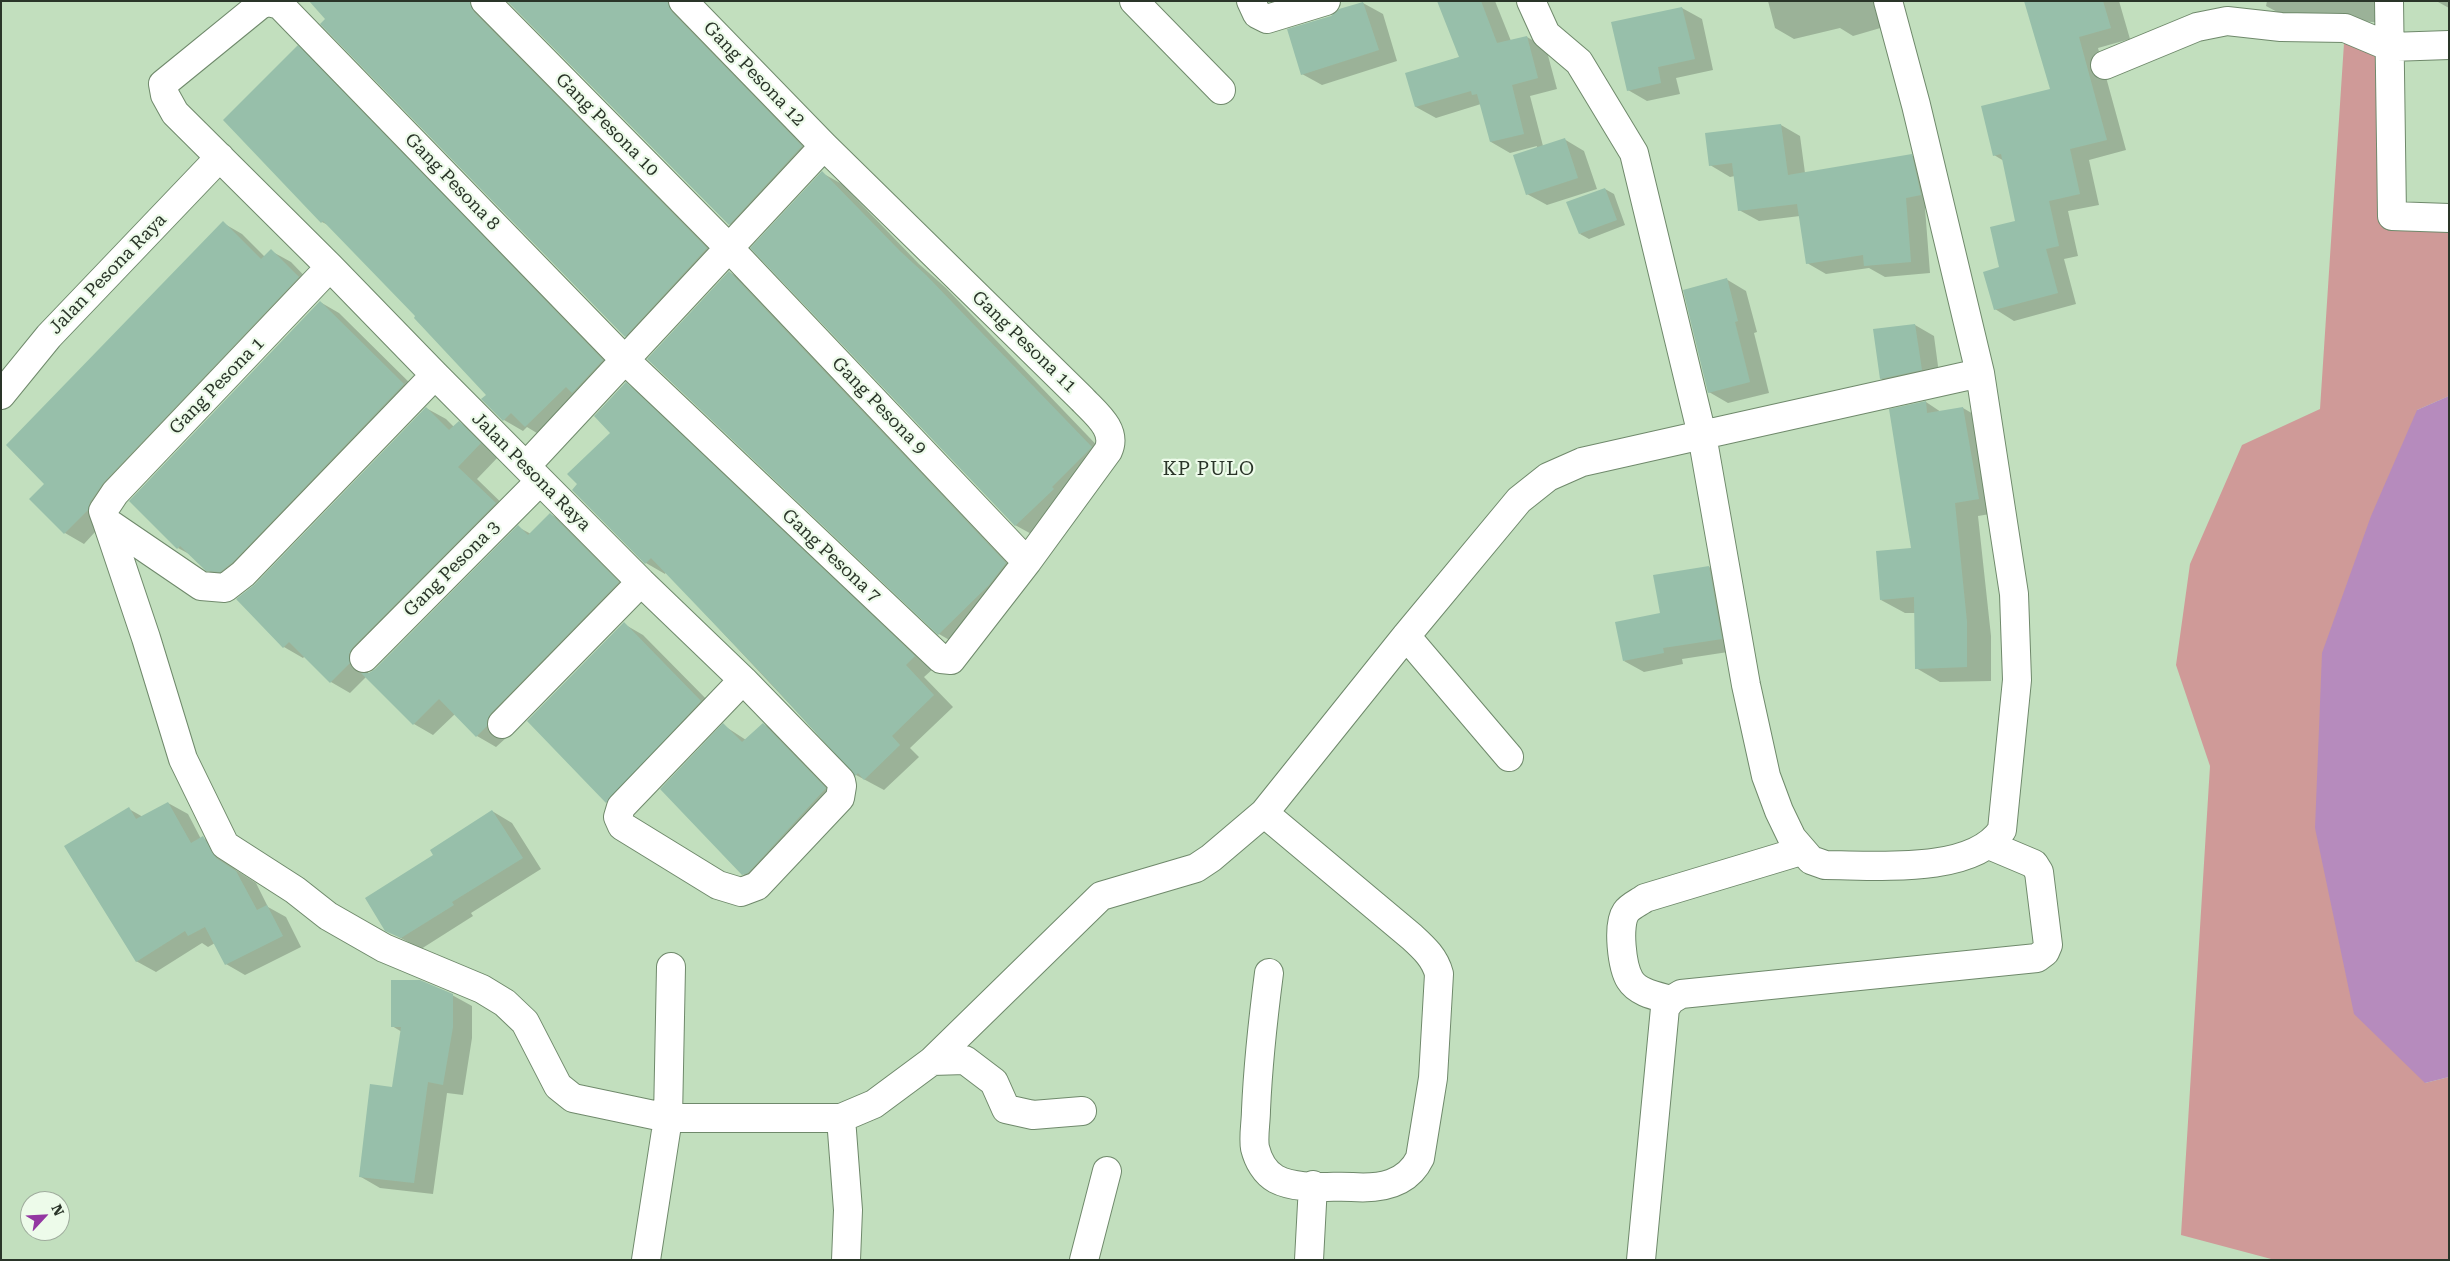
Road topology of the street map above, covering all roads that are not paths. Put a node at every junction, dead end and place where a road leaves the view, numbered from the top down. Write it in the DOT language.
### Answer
graph roads {
  1 [pos="485,1"];
  2 [pos="684,1"];
  3 [pos="1134,1"];
  4 [pos="1251,1"];
  5 [pos="1326,1"];
  6 [pos="1531,1"];
  7 [pos="1888,1"];
  8 [pos="2390,1"];
  9 [pos="280,5"];
  10 [pos="2449,45"];
  11 [pos="2390,47"];
  12 [pos="2106,65"];
  13 [pos="1221,90"];
  14 [pos="824,146"];
  15 [pos="220,157"];
  16 [pos="2449,218"];
  17 [pos="730,249"];
  18 [pos="330,266"];
  19 [pos="624,359"];
  20 [pos="1980,373"];
  21 [pos="435,375"];
  22 [pos="1,395"];
  23 [pos="1702,435"];
  24 [pos="533,473"];
  25 [pos="106,514"];
  26 [pos="1028,562"];
  27 [pos="641,582"];
  28 [pos="1406,636"];
  29 [pos="364,658"];
  30 [pos="743,680"];
  31 [pos="502,724"];
  32 [pos="1509,757"];
  33 [pos="1264,814"];
  34 [pos="1989,845"];
  35 [pos="1801,851"];
  36 [pos="671,966"];
  37 [pos="1269,973"];
  38 [pos="1671,1000"];
  39 [pos="932,1061"];
  40 [pos="1082,1111"];
  41 [pos="668,1118"];
  42 [pos="841,1118"];
  43 [pos="1107,1171"];
  44 [pos="1313,1185"];
  45 [pos="646,1260"];
  46 [pos="846,1260"];
  47 [pos="1084,1260"];
  48 [pos="1309,1260"];
  49 [pos="1642,1260"];
  1 -- 17 [label="street, Gang Pesona 10"];
  2 -- 14 [label="street, Gang Pesona 12"];
  3 -- 13 [label="street"];
  4 -- 5 [label="street"];
  6 -- 23 [label="street"];
  7 -- 20 [label="street"];
  8 -- 11 [label="street"];
  9 -- 15 [label="street, Jalan Pesona Raya"];
  9 -- 19 [label="street, Gang Pesona 8"];
  10 -- 11 [label="street"];
  11 -- 12 [label="street"];
  11 -- 16 [label="street"];
  14 -- 17 [label="street, Gang Pesona 3"];
  14 -- 26 [label="street, Gang Pesona 11"];
  15 -- 18 [label="street, Jalan Pesona Raya"];
  15 -- 22 [label="street, Jalan Pesona Raya"];
  17 -- 19 [label="street, Gang Pesona 3"];
  17 -- 26 [label="street, Gang Pesona 9"];
  18 -- 21 [label="street, Jalan Pesona Raya"];
  18 -- 25 [label="street, Gang Pesona 1"];
  19 -- 24 [label="street, Gang Pesona 3"];
  19 -- 26 [label="street, Gang Pesona 7"];
  20 -- 23 [label="street"];
  20 -- 34 [label="street"];
  21 -- 24 [label="street, Jalan Pesona Raya"];
  21 -- 25 [label="street"];
  23 -- 28 [label="street"];
  23 -- 35 [label="street"];
  24 -- 27 [label="street, Jalan Pesona Raya"];
  24 -- 29 [label="street, Gang Pesona 3"];
  25 -- 41 [label="street"];
  27 -- 30 [label="street, Jalan Pesona Raya"];
  27 -- 31 [label="street"];
  28 -- 32 [label="street"];
  28 -- 33 [label="street"];
  30 -- 30 [label="street, Jalan Pesona Raya"];
  33 -- 39 [label="street"];
  33 -- 44 [label="street"];
  34 -- 35 [label="street"];
  34 -- 38 [label="street"];
  35 -- 38 [label="street"];
  36 -- 41 [label="street"];
  37 -- 44 [label="street"];
  38 -- 49 [label="street"];
  39 -- 40 [label="street"];
  39 -- 42 [label="street"];
  41 -- 42 [label="street"];
  41 -- 45 [label="street"];
  42 -- 46 [label="street"];
  43 -- 47 [label="street"];
  44 -- 48 [label="street"];
}
